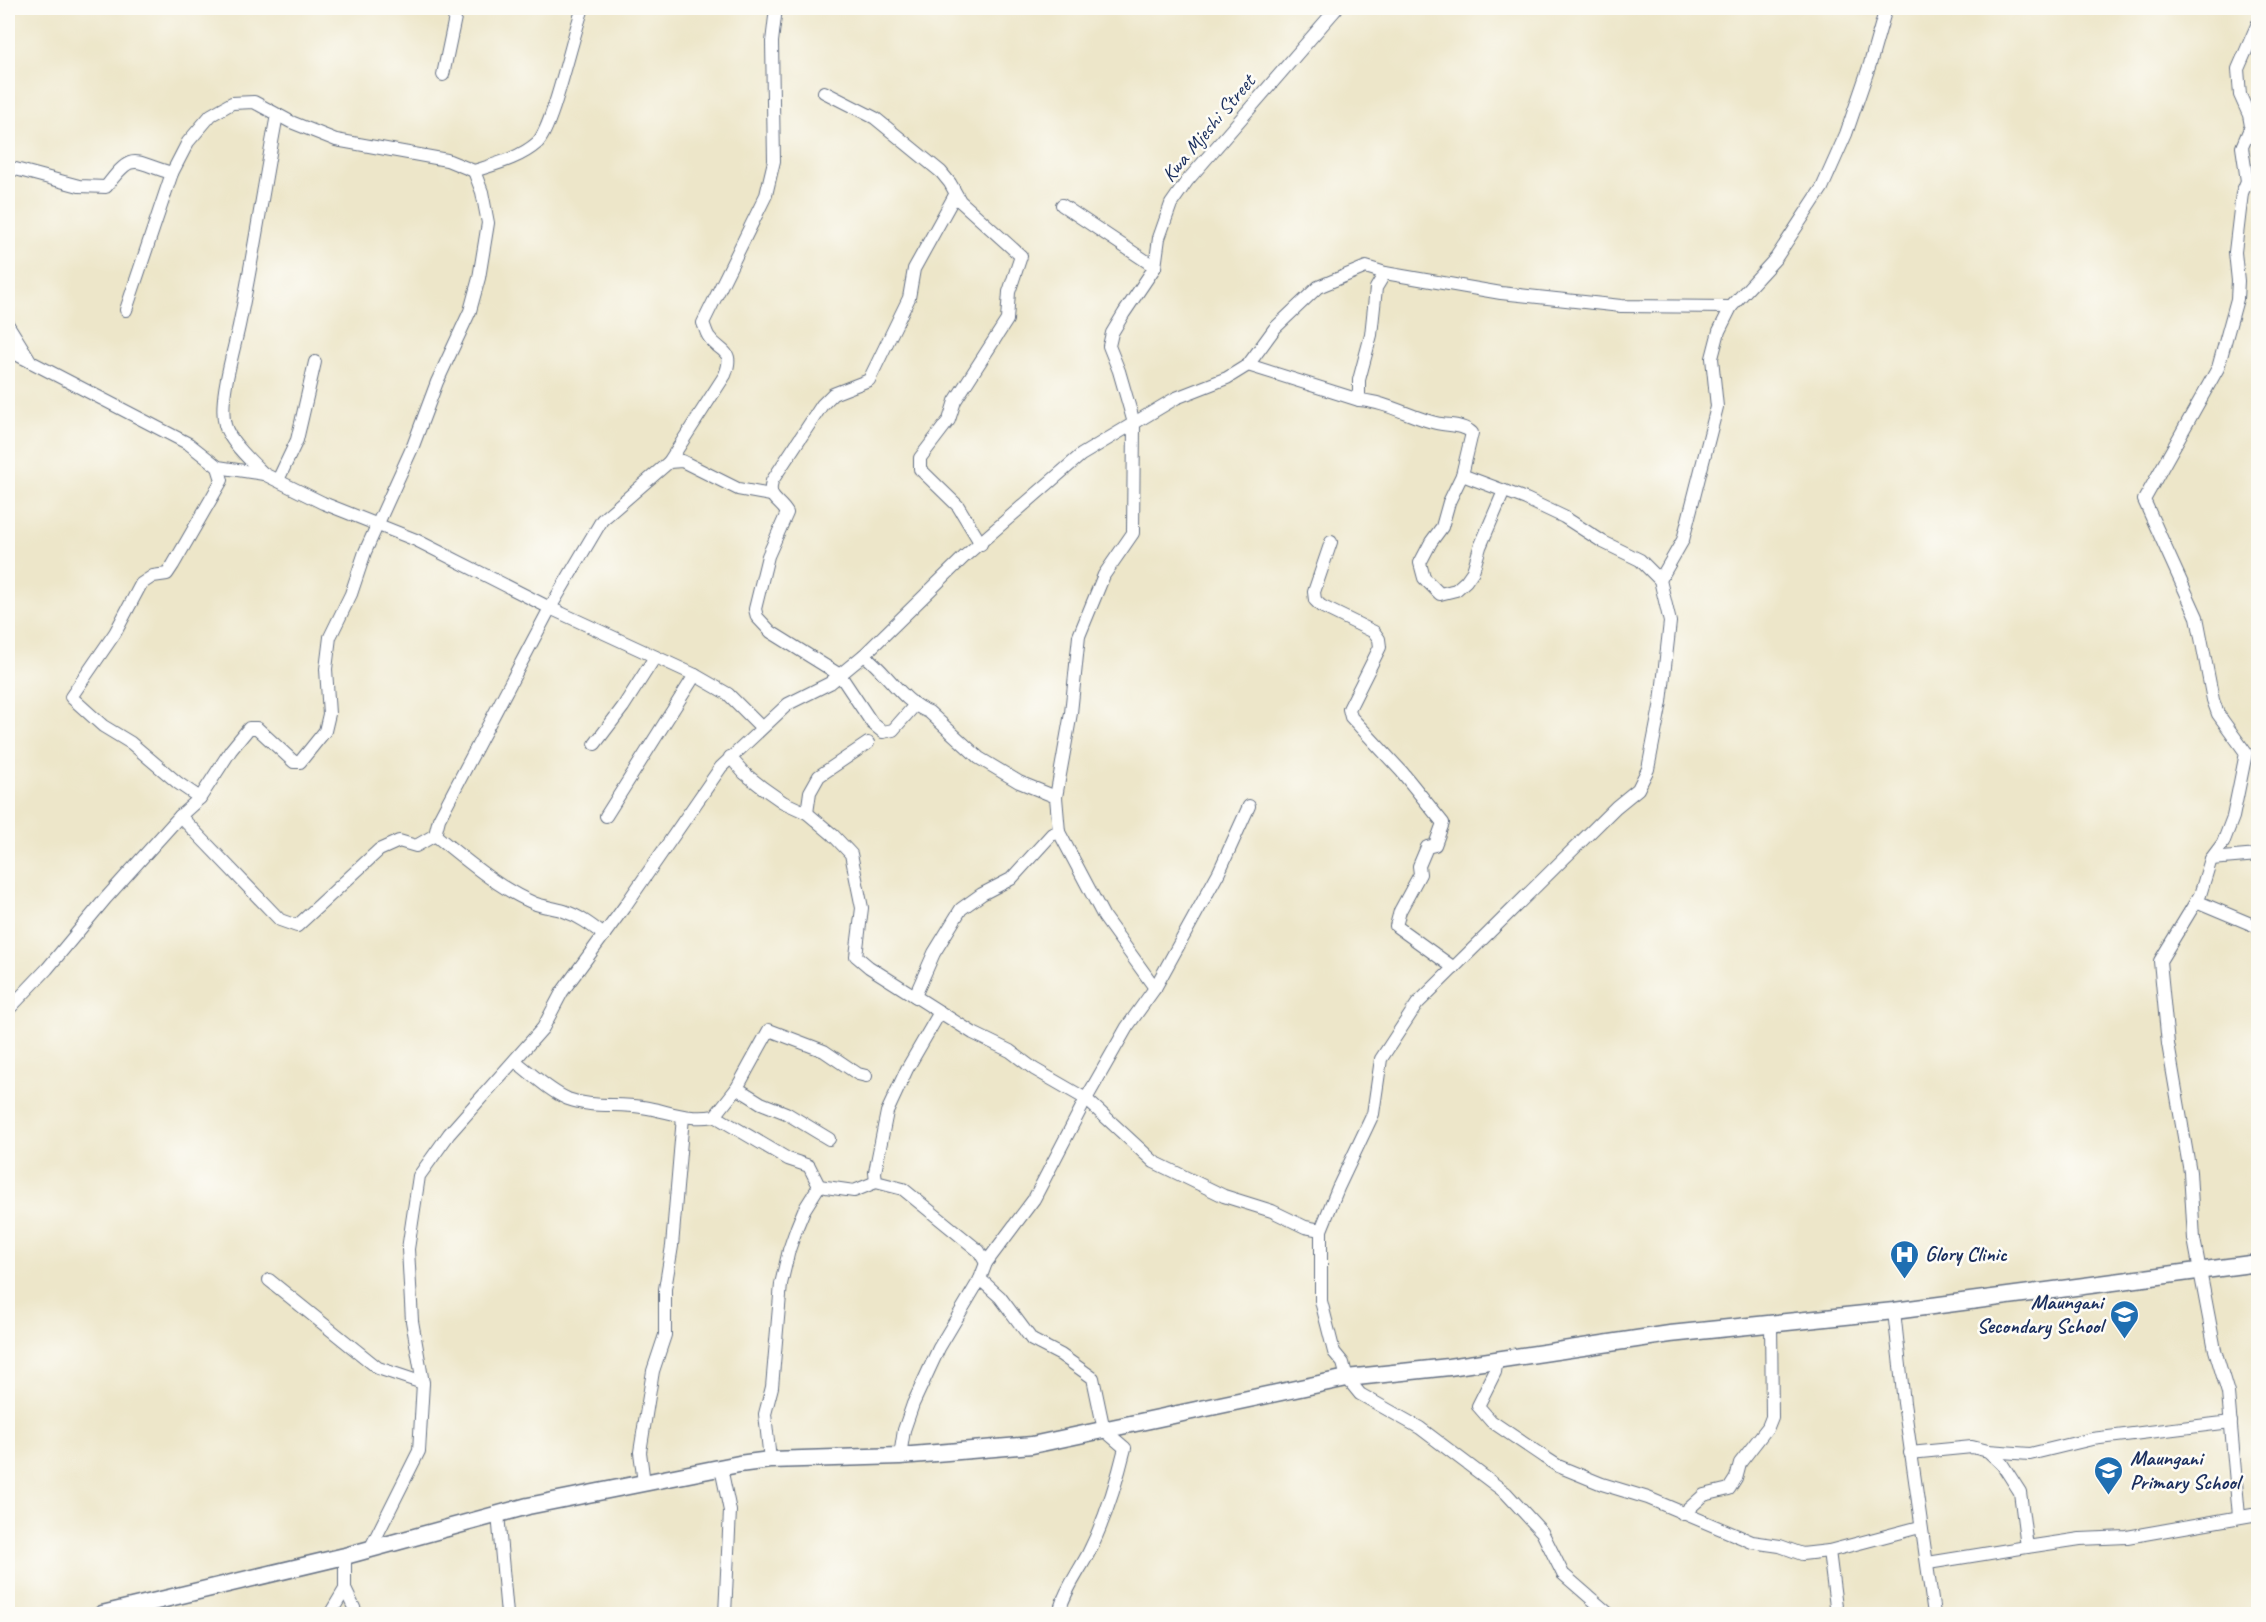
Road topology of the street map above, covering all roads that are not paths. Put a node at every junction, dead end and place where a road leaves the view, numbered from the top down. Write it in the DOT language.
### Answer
graph roads {
  1 [pos="457,8"];
  2 [pos="583,8"];
  3 [pos="776,8"];
  4 [pos="1337,8"];
  5 [pos="1886,8"];
  6 [pos="2259,23"];
  7 [pos="443,75"];
  8 [pos="824,92"];
  9 [pos="277,115"];
  10 [pos="8,167"];
  11 [pos="474,171"];
  12 [pos="172,173"];
  13 [pos="955,195"];
  14 [pos="1062,205"];
  15 [pos="1155,267"];
  16 [pos="1385,273"];
  17 [pos="1731,307"];
  18 [pos="126,310"];
  19 [pos="8,325"];
  20 [pos="8,350"];
  21 [pos="315,362"];
  22 [pos="31,363"];
  23 [pos="1248,365"];
  24 [pos="1359,400"];
  25 [pos="1134,423"];
  26 [pos="669,462"];
  27 [pos="218,467"];
  28 [pos="264,474"];
  29 [pos="1462,475"];
  30 [pos="278,480"];
  31 [pos="1504,491"];
  32 [pos="771,495"];
  33 [pos="376,526"];
  34 [pos="1331,542"];
  35 [pos="981,544"];
  36 [pos="1660,580"];
  37 [pos="550,608"];
  38 [pos="864,656"];
  39 [pos="655,657"];
  40 [pos="695,675"];
  41 [pos="840,675"];
  42 [pos="915,705"];
  43 [pos="761,727"];
  44 [pos="868,743"];
  45 [pos="595,744"];
  46 [pos="730,757"];
  47 [pos="1056,797"];
  48 [pos="200,798"];
  49 [pos="1248,806"];
  50 [pos="807,813"];
  51 [pos="180,816"];
  52 [pos="606,816"];
  53 [pos="1059,832"];
  54 [pos="435,835"];
  55 [pos="2259,855"];
  56 [pos="2211,859"];
  57 [pos="2196,901"];
  58 [pos="2259,927"];
  59 [pos="604,935"];
  60 [pos="1454,968"];
  61 [pos="1155,988"];
  62 [pos="915,996"];
  63 [pos="8,1010"];
  64 [pos="940,1012"];
  65 [pos="515,1061"];
  66 [pos="867,1076"];
  67 [pos="737,1088"];
  68 [pos="1086,1099"];
  69 [pos="716,1116"];
  70 [pos="683,1117"];
  71 [pos="829,1139"];
  72 [pos="876,1182"];
  73 [pos="819,1186"];
  74 [pos="1321,1230"];
  75 [pos="986,1263"];
  76 [pos="2259,1263"];
  77 [pos="2200,1271"];
  78 [pos="980,1279"];
  79 [pos="269,1280"];
  80 [pos="1894,1311"];
  81 [pos="1771,1322"];
  82 [pos="1497,1359"];
  83 [pos="1347,1378"];
  84 [pos="423,1383"];
  85 [pos="2231,1422"];
  86 [pos="1122,1426"];
  87 [pos="1104,1430"];
  88 [pos="1125,1448"];
  89 [pos="1988,1451"];
  90 [pos="1911,1453"];
  91 [pos="900,1456"];
  92 [pos="770,1460"];
  93 [pos="721,1468"];
  94 [pos="644,1482"];
  95 [pos="498,1514"];
  96 [pos="1683,1514"];
  97 [pos="2259,1514"];
  98 [pos="2239,1516"];
  99 [pos="1920,1527"];
  100 [pos="2027,1547"];
  101 [pos="370,1549"];
  102 [pos="1829,1551"];
  103 [pos="345,1556"];
  104 [pos="1928,1563"];
  105 [pos="345,1589"];
  106 [pos="102,1614"];
  107 [pos="330,1614"];
  108 [pos="357,1614"];
  109 [pos="507,1614"];
  110 [pos="725,1614"];
  111 [pos="1064,1614"];
  112 [pos="1609,1614"];
  113 [pos="1837,1614"];
  114 [pos="1934,1614"];
  1 -- 7 [label="street"];
  2 -- 11 [label="street"];
  3 -- 26 [label="street"];
  4 -- 15 [label="street, Kwa Mjeshi Street"];
  5 -- 17 [label="street"];
  6 -- 56 [label="street"];
  8 -- 13 [label="street"];
  9 -- 11 [label="street"];
  9 -- 12 [label="street"];
  9 -- 28 [label="street"];
  10 -- 12 [label="street"];
  11 -- 33 [label="street"];
  12 -- 18 [label="street"];
  13 -- 32 [label="street"];
  13 -- 35 [label="street"];
  14 -- 15 [label="street"];
  15 -- 25 [label="street, Kwa Mjeshi Street"];
  16 -- 17 [label="street"];
  16 -- 23 [label="street"];
  16 -- 24 [label="street"];
  17 -- 36 [label="street"];
  19 -- 22 [label="street"];
  20 -- 22 [label="street"];
  21 -- 30 [label="street"];
  22 -- 27 [label="street"];
  23 -- 24 [label="street"];
  23 -- 25 [label="street"];
  24 -- 29 [label="street"];
  25 -- 35 [label="street"];
  25 -- 47 [label="street, Kwa Mjeshi Street"];
  26 -- 32 [label="street"];
  26 -- 37 [label="street"];
  27 -- 28 [label="street"];
  27 -- 48 [label="street"];
  28 -- 30 [label="street"];
  29 -- 31 [label="street"];
  29 -- 31 [label="street"];
  30 -- 33 [label="street"];
  31 -- 36 [label="street"];
  32 -- 41 [label="street"];
  33 -- 37 [label="street"];
  33 -- 48 [label="street"];
  34 -- 60 [label="street"];
  35 -- 38 [label="street"];
  36 -- 60 [label="street"];
  37 -- 39 [label="street"];
  37 -- 54 [label="street"];
  38 -- 41 [label="street"];
  38 -- 42 [label="street"];
  39 -- 40 [label="street"];
  39 -- 45 [label="street"];
  40 -- 43 [label="street"];
  40 -- 52 [label="street"];
  41 -- 42 [label="street"];
  41 -- 43 [label="street"];
  42 -- 47 [label="street"];
  43 -- 46 [label="street"];
  44 -- 50 [label="street"];
  46 -- 50 [label="street"];
  46 -- 59 [label="street"];
  47 -- 53 [label="street, Kwa Mjeshi Street"];
  48 -- 51 [label="street"];
  49 -- 61 [label="street"];
  50 -- 62 [label="street"];
  51 -- 54 [label="street"];
  51 -- 63 [label="street"];
  53 -- 61 [label="street"];
  53 -- 62 [label="street"];
  54 -- 59 [label="street"];
  55 -- 56 [label="street"];
  56 -- 57 [label="street"];
  57 -- 58 [label="street"];
  57 -- 77 [label="street"];
  59 -- 65 [label="street"];
  60 -- 74 [label="street"];
  61 -- 68 [label="street"];
  62 -- 64 [label="street"];
  64 -- 68 [label="street"];
  64 -- 72 [label="street"];
  65 -- 70 [label="street"];
  65 -- 84 [label="street"];
  66 -- 67 [label="street"];
  67 -- 69 [label="street"];
  67 -- 71 [label="street"];
  68 -- 74 [label="street"];
  68 -- 75 [label="street"];
  69 -- 70 [label="street"];
  69 -- 73 [label="street"];
  70 -- 94 [label="street"];
  72 -- 73 [label="street"];
  72 -- 75 [label="street"];
  73 -- 92 [label="street"];
  74 -- 83 [label="street"];
  75 -- 78 [label="street"];
  76 -- 77 [label="main road"];
  77 -- 80 [label="main road"];
  77 -- 85 [label="street"];
  78 -- 87 [label="street"];
  78 -- 91 [label="street"];
  79 -- 84 [label="street"];
  80 -- 81 [label="main road"];
  80 -- 90 [label="street"];
  81 -- 82 [label="main road"];
  81 -- 96 [label="street"];
  82 -- 83 [label="main road"];
  82 -- 96 [label="street"];
  83 -- 86 [label="main road"];
  83 -- 112 [label="street"];
  84 -- 101 [label="street"];
  85 -- 89 [label="street"];
  85 -- 98 [label="street"];
  86 -- 87 [label="main road"];
  86 -- 88 [label="street"];
  87 -- 88 [label="street"];
  87 -- 91 [label="main road"];
  88 -- 111 [label="street"];
  89 -- 90 [label="street"];
  89 -- 100 [label="street"];
  90 -- 99 [label="street"];
  91 -- 92 [label="main road"];
  92 -- 93 [label="main road"];
  93 -- 94 [label="main road"];
  93 -- 110 [label="street"];
  94 -- 95 [label="main road"];
  95 -- 101 [label="main road"];
  95 -- 109 [label="street"];
  96 -- 102 [label="street"];
  97 -- 98 [label="street"];
  98 -- 100 [label="street"];
  99 -- 102 [label="street"];
  99 -- 104 [label="street"];
  100 -- 104 [label="street"];
  101 -- 103 [label="main road"];
  102 -- 113 [label="street"];
  103 -- 105 [label="street"];
  103 -- 106 [label="main road"];
  104 -- 114 [label="street"];
  105 -- 107 [label="street"];
  105 -- 108 [label="street"];
}
